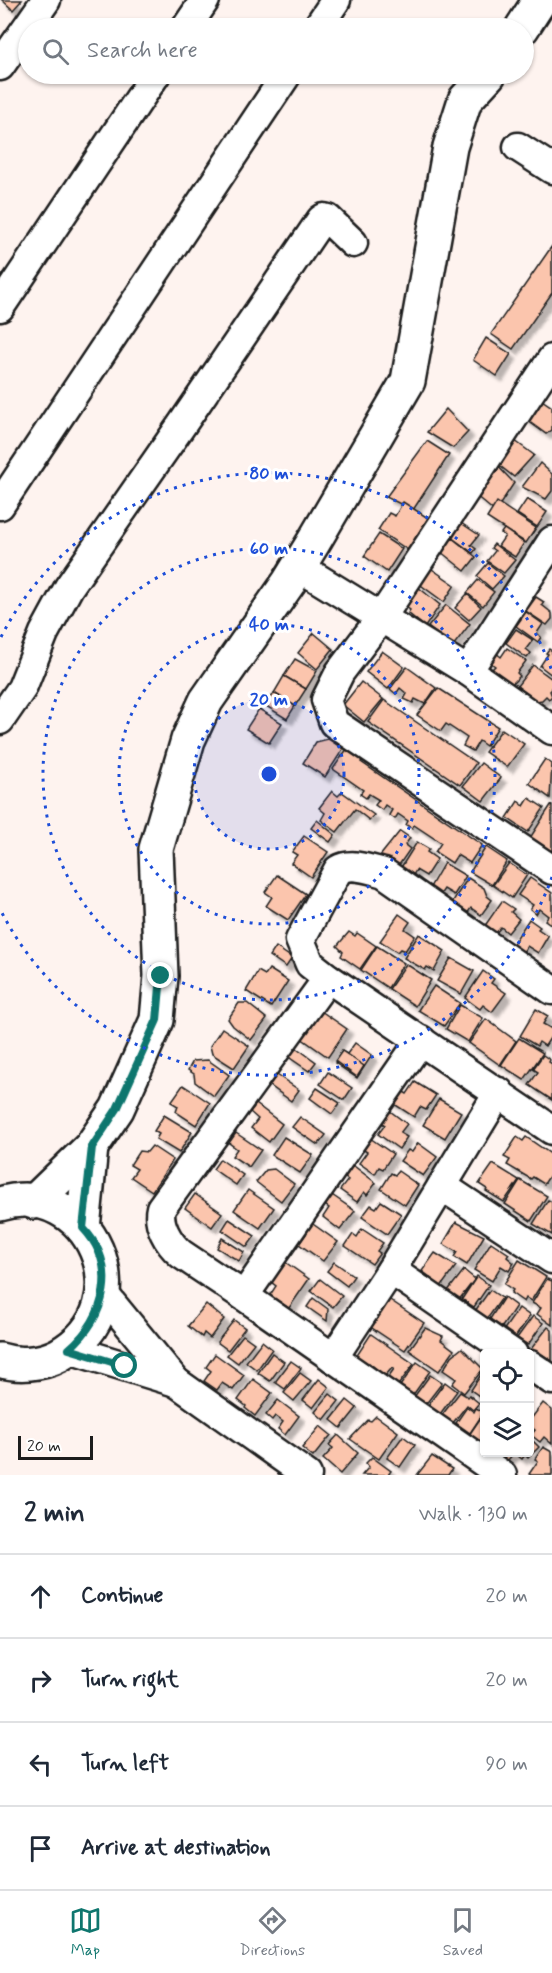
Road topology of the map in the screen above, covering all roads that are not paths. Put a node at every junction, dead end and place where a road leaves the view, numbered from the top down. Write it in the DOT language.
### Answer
graph roads {
  1 [pos="46,0"];
  2 [pos="205,0"];
  3 [pos="336,0"];
  4 [pos="540,0"];
  5 [pos="33,18"];
  6 [pos="193,18"];
  7 [pos="324,18"];
  8 [pos="528,18"];
  9 [pos="18,40"];
  10 [pos="0,66"];
  11 [pos="149,84"];
  12 [pos="281,84"];
  13 [pos="480,84"];
  14 [pos="518,147"];
  15 [pos="552,169"];
  16 [pos="353,243"];
  17 [pos="0,307"];
  18 [pos="552,359"];
  19 [pos="0,505"];
  20 [pos="552,541"];
  21 [pos="299,567"];
  22 [pos="381,618"];
  23 [pos="468,671"];
  24 [pos="0,720"];
  25 [pos="552,730"];
  26 [pos="552,870"];
  27 [pos="328,978"];
  28 [pos="552,990"];
  29 [pos="421,1040"];
  30 [pos="499,1092"];
  31 [pos="552,1130"];
  32 [pos="92,1147"];
  33 [pos="442,1186"];
  34 [pos="34,1202"];
  35 [pos="0,1204"];
  36 [pos="83,1228"];
  37 [pos="552,1259"];
  38 [pos="391,1270"];
  39 [pos="104,1293"];
  40 [pos="244,1296"];
  41 [pos="69,1349"];
  42 [pos="507,1349"];
  43 [pos="333,1358"];
  44 [pos="14,1361"];
  45 [pos="534,1368"];
  46 [pos="552,1380"];
  47 [pos="176,1382"];
  48 [pos="0,1386"];
  49 [pos="307,1475"];
  50 [pos="502,1475"];
  1 -- 5 [label="street"];
  2 -- 6 [label="street"];
  3 -- 7 [label="street"];
  4 -- 8 [label="street"];
  9 -- 10 [label="street"];
  11 -- 17 [label="street"];
  12 -- 19 [label="street"];
  13 -- 21 [label="street"];
  14 -- 15 [label="street"];
  16 -- 24 [label="street"];
  18 -- 22 [label="street"];
  20 -- 23 [label="street"];
  21 -- 22 [label="street"];
  21 -- 32 [label="street"];
  22 -- 23 [label="street"];
  22 -- 26 [label="street"];
  23 -- 25 [label="street"];
  27 -- 28 [label="street"];
  27 -- 29 [label="street"];
  27 -- 40 [label="street"];
  29 -- 30 [label="street"];
  29 -- 40 [label="street"];
  30 -- 31 [label="street"];
  30 -- 33 [label="street"];
  32 -- 34 [label="street"];
  32 -- 36 [label="street"];
  33 -- 37 [label="street"];
  33 -- 38 [label="street"];
  34 -- 35 [label="street"];
  34 -- 36 [label="street"];
  36 -- 39 [label="street"];
  38 -- 42 [label="street"];
  38 -- 43 [label="street"];
  39 -- 41 [label="street"];
  39 -- 47 [label="street"];
  40 -- 43 [label="street"];
  41 -- 44 [label="street"];
  41 -- 47 [label="street"];
  43 -- 50 [label="street"];
  44 -- 48 [label="street"];
  45 -- 46 [label="street"];
  47 -- 49 [label="street"];
}
